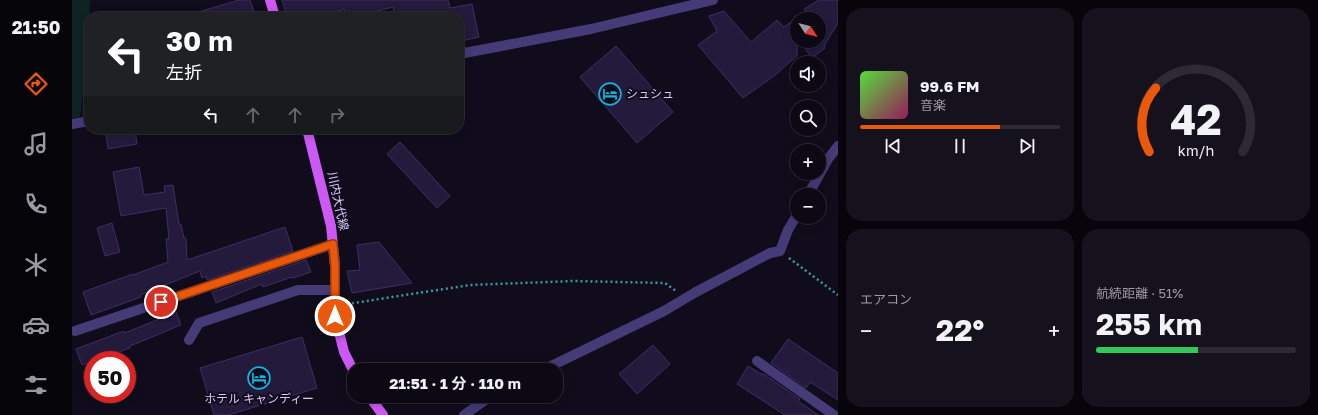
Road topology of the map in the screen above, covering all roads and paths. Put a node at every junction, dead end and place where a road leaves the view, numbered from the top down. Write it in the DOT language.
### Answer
graph roads {
  1 [pos="270,0"];
  2 [pos="713,0"];
  3 [pos="274,12"];
  4 [pos="464,53"];
  5 [pos="84,122"];
  6 [pos="72,124"];
  7 [pos="308,134"];
  8 [pos="838,146"];
  9 [pos="812,188"];
  10 [pos="792,224"];
  11 [pos="333,244"];
  12 [pos="780,251"];
  13 [pos="335,290"];
  14 [pos="838,294"];
  15 [pos="686,298"];
  16 [pos="335,306"];
  17 [pos="75,330"];
  18 [pos="189,340"];
  19 [pos="757,360"];
  20 [pos="350,363"];
  21 [pos="557,363"];
  22 [pos="374,403"];
  23 [pos="482,403"];
  24 [pos="383,415"];
  25 [pos="464,415"];
  26 [pos="834,415"];
  1 -- 3 [label="main road"];
  2 -- 4 [label="street"];
  5 -- 6 [label="street"];
  7 -- 11 [label="main road, 川内大代線"];
  8 -- 9 [label="street"];
  10 -- 12 [label="street"];
  11 -- 13 [label="main road, 川内大代線"];
  11 -- 17 [label="street"];
  12 -- 14 [label="path"];
  12 -- 15 [label="street"];
  13 -- 16 [label="main road, 川内大代線"];
  13 -- 18 [label="street"];
  15 -- 16 [label="path"];
  15 -- 21 [label="street"];
  16 -- 20 [label="main road, 川内大代線"];
  19 -- 26 [label="street"];
  22 -- 24 [label="main road"];
  23 -- 25 [label="street"];
}
